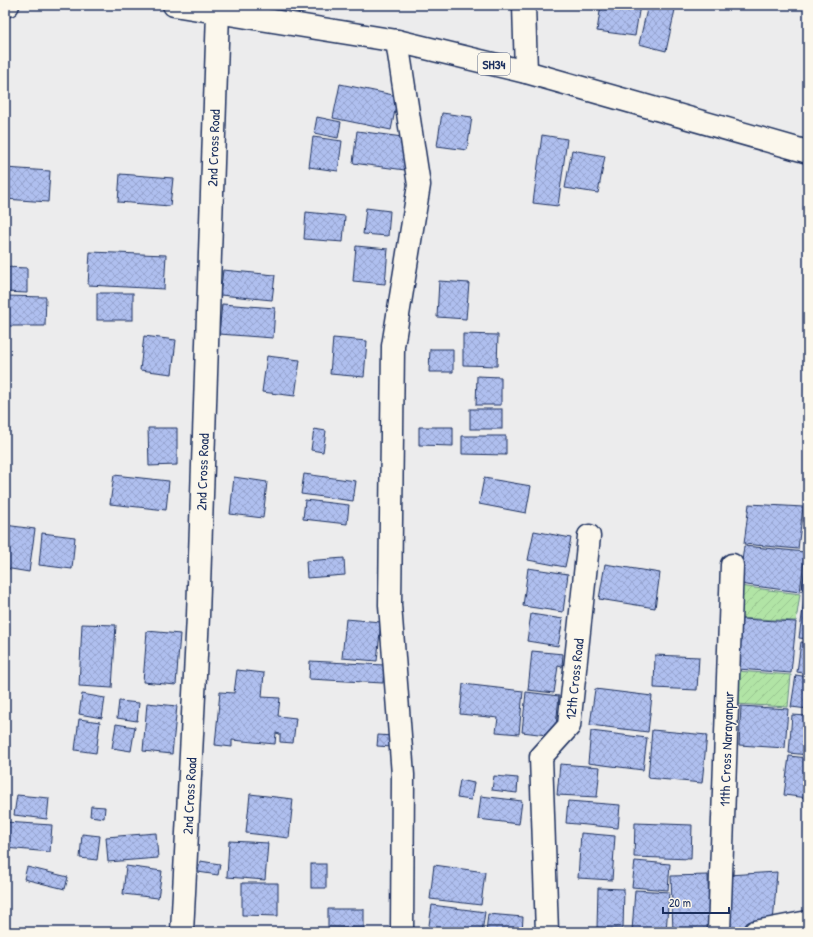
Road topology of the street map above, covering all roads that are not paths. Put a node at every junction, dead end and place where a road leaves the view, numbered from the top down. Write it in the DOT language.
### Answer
graph roads {
  1 [pos="174,5"];
  2 [pos="524,5"];
  3 [pos="218,12"];
  4 [pos="397,41"];
  5 [pos="526,72"];
  6 [pos="808,152"];
  7 [pos="589,536"];
  8 [pos="732,565"];
  9 [pos="808,922"];
  10 [pos="182,932"];
  11 [pos="402,932"];
  12 [pos="547,932"];
  13 [pos="719,932"];
  14 [pos="755,932"];
  1 -- 3 [label="street, SH34"];
  2 -- 5 [label="street"];
  3 -- 4 [label="street, SH34"];
  3 -- 10 [label="street, 2nd Cross Road"];
  4 -- 5 [label="street, SH34"];
  4 -- 11 [label="street"];
  5 -- 6 [label="street, SH34"];
  7 -- 12 [label="street, 12th Cross Road"];
  8 -- 13 [label="street, 11th Cross Narayanpur"];
  9 -- 14 [label="street"];
}
